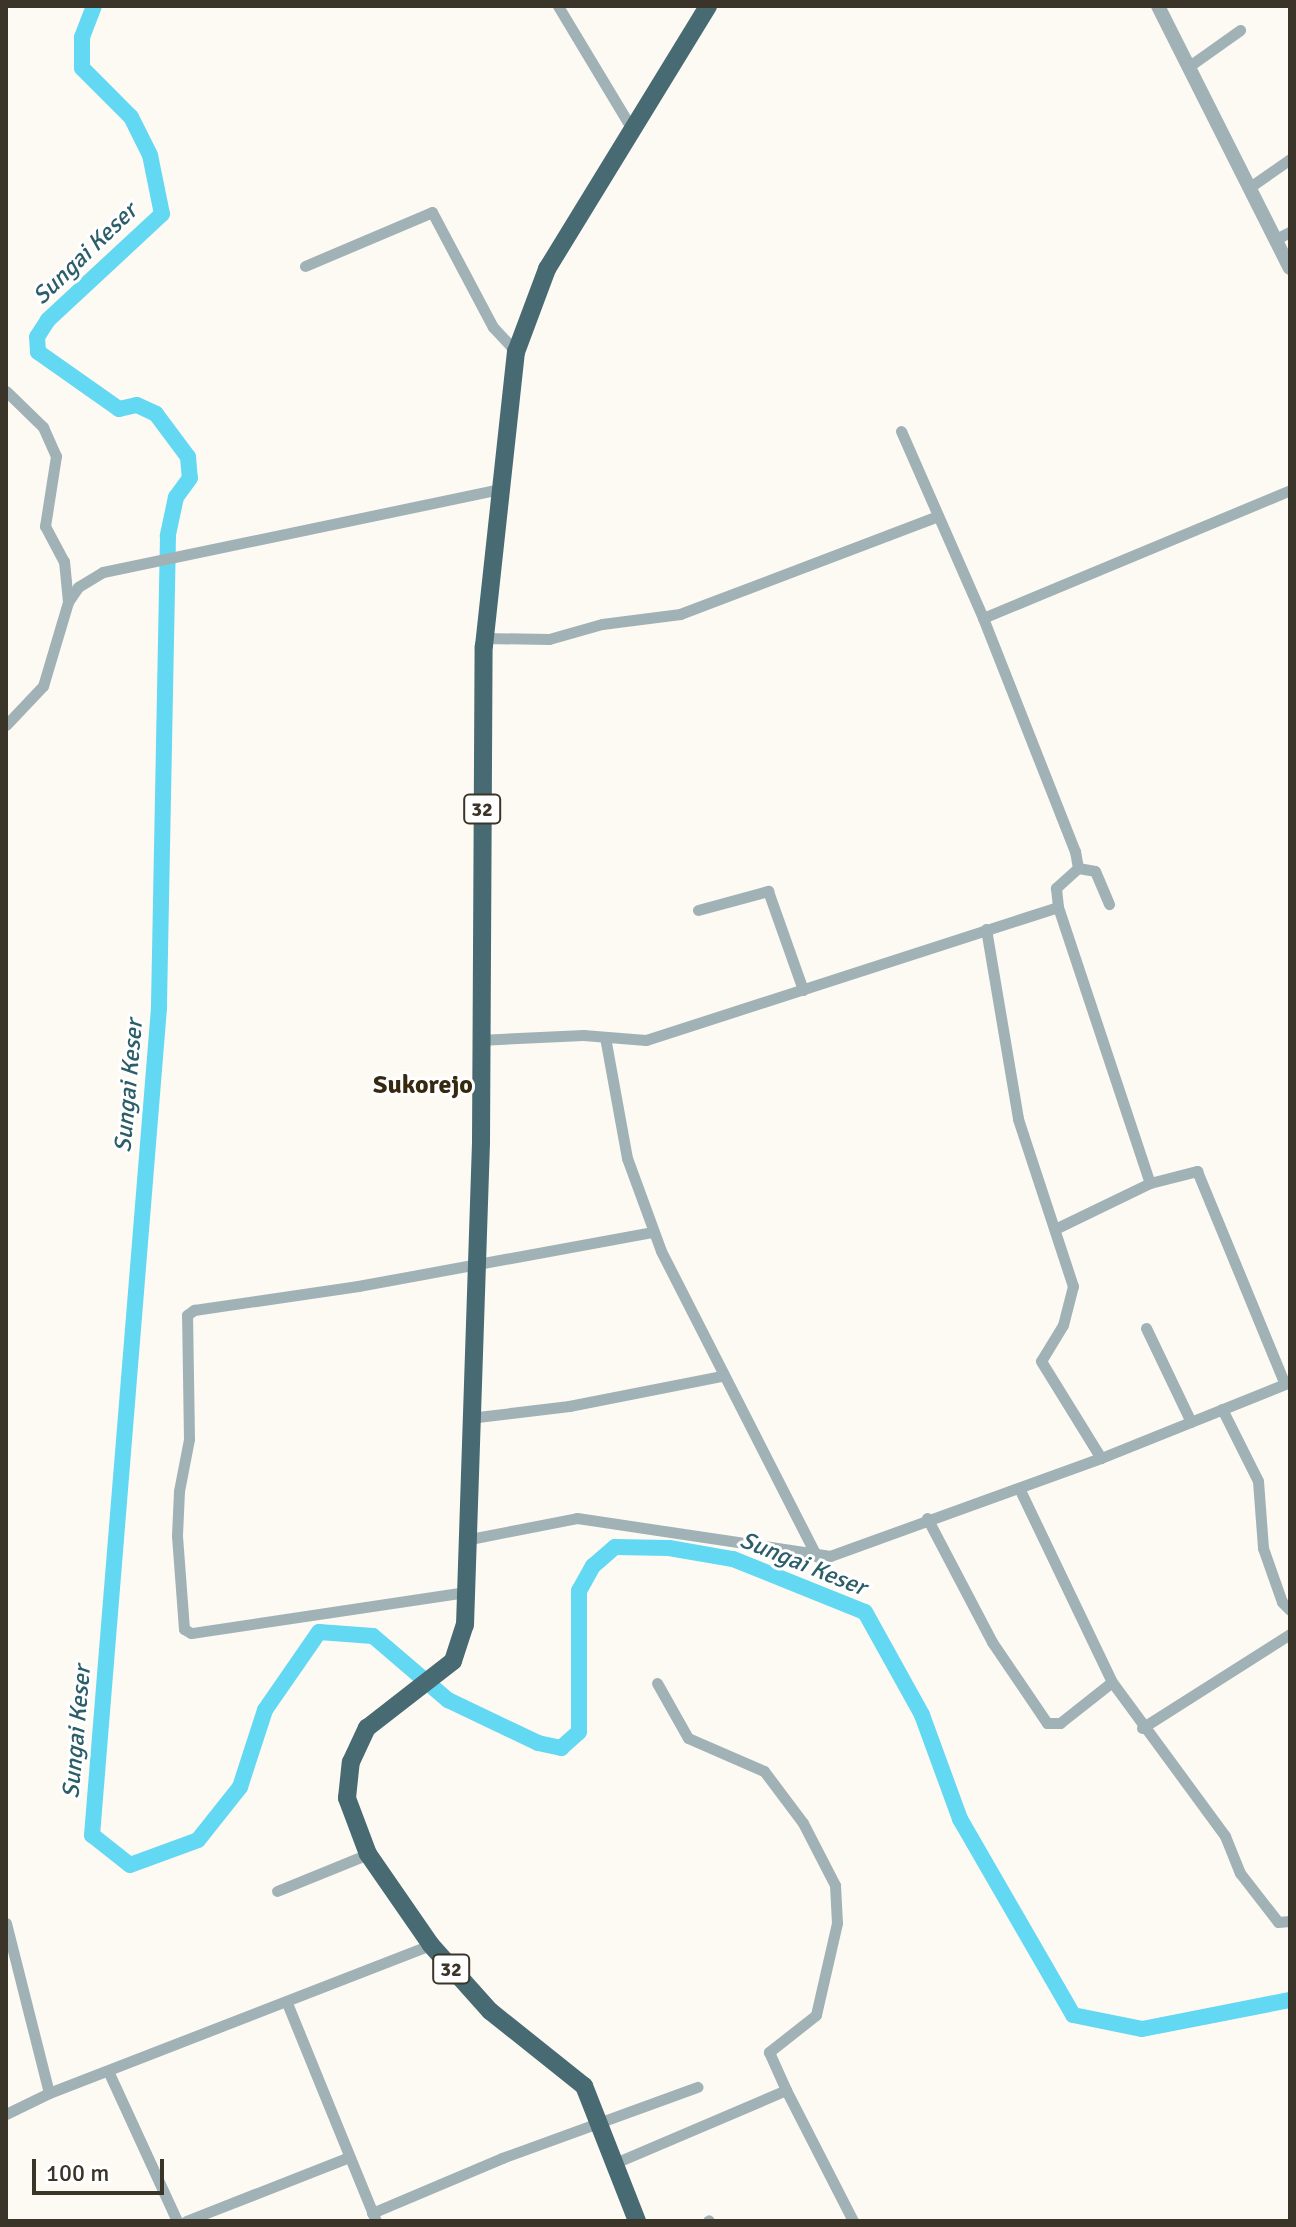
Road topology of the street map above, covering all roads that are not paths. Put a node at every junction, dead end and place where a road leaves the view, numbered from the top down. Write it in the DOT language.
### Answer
graph roads {
  1 [pos="558,6"];
  2 [pos="708,6"];
  3 [pos="1158,6"];
  4 [pos="1240,30"];
  5 [pos="1188,67"];
  6 [pos="632,129"];
  7 [pos="1290,159"];
  8 [pos="1250,187"];
  9 [pos="1290,232"];
  10 [pos="1276,239"];
  11 [pos="305,266"];
  12 [pos="1290,268"];
  13 [pos="516,352"];
  14 [pos="6,391"];
  15 [pos="901,431"];
  16 [pos="499,489"];
  17 [pos="1290,490"];
  18 [pos="938,516"];
  19 [pos="68,602"];
  20 [pos="983,618"];
  21 [pos="485,638"];
  22 [pos="6,725"];
  23 [pos="1078,868"];
  24 [pos="1109,904"];
  25 [pos="1058,907"];
  26 [pos="698,910"];
  27 [pos="986,929"];
  28 [pos="803,990"];
  29 [pos="605,1037"];
  30 [pos="479,1040"];
  31 [pos="1150,1183"];
  32 [pos="1057,1228"];
  33 [pos="653,1232"];
  34 [pos="478,1266"];
  35 [pos="1146,1328"];
  36 [pos="722,1376"];
  37 [pos="1288,1383"];
  38 [pos="1222,1409"];
  39 [pos="468,1418"];
  40 [pos="1191,1422"];
  41 [pos="1101,1458"];
  42 [pos="1019,1488"];
  43 [pos="927,1518"];
  44 [pos="465,1540"];
  45 [pos="817,1557"];
  46 [pos="466,1592"];
  47 [pos="1290,1610"];
  48 [pos="1290,1634"];
  49 [pos="1112,1682"];
  50 [pos="657,1683"];
  51 [pos="1142,1728"];
  52 [pos="368,1854"];
  53 [pos="277,1891"];
  54 [pos="1290,1921"];
  55 [pos="6,1923"];
  56 [pos="431,1945"];
  57 [pos="287,2003"];
  58 [pos="109,2073"];
  59 [pos="697,2087"];
  60 [pos="786,2090"];
  61 [pos="49,2093"];
  62 [pos="6,2114"];
  63 [pos="602,2122"];
  64 [pos="349,2157"];
  65 [pos="615,2163"];
  66 [pos="374,2217"];
  67 [pos="177,2221"];
  68 [pos="186,2221"];
  69 [pos="637,2221"];
  70 [pos="853,2221"];
  1 -- 6 [label="street"];
  2 -- 6 [label="highway, 32"];
  3 -- 5 [label="street"];
  4 -- 5 [label="street"];
  5 -- 8 [label="street"];
  6 -- 13 [label="highway, 32"];
  7 -- 8 [label="street"];
  8 -- 10 [label="street"];
  9 -- 10 [label="street"];
  10 -- 12 [label="street"];
  11 -- 13 [label="street"];
  13 -- 16 [label="highway, 32"];
  14 -- 19 [label="street"];
  15 -- 18 [label="street"];
  16 -- 19 [label="street"];
  16 -- 21 [label="highway, 32"];
  17 -- 20 [label="street"];
  18 -- 20 [label="street"];
  18 -- 21 [label="street"];
  19 -- 22 [label="street"];
  20 -- 23 [label="street"];
  21 -- 30 [label="highway, 32"];
  23 -- 24 [label="street"];
  23 -- 25 [label="street"];
  25 -- 27 [label="street"];
  25 -- 31 [label="street"];
  26 -- 28 [label="street"];
  27 -- 28 [label="street"];
  27 -- 32 [label="street"];
  28 -- 29 [label="street"];
  29 -- 30 [label="street"];
  29 -- 33 [label="street"];
  30 -- 34 [label="highway, 32"];
  31 -- 32 [label="street"];
  31 -- 37 [label="street"];
  32 -- 41 [label="street"];
  33 -- 34 [label="street"];
  33 -- 36 [label="street"];
  34 -- 39 [label="highway, 32"];
  34 -- 46 [label="street"];
  35 -- 40 [label="street"];
  36 -- 39 [label="street"];
  36 -- 45 [label="street"];
  37 -- 38 [label="street"];
  38 -- 40 [label="street"];
  38 -- 47 [label="street"];
  39 -- 44 [label="highway, 32"];
  40 -- 41 [label="street"];
  41 -- 42 [label="street"];
  42 -- 43 [label="street"];
  42 -- 49 [label="street"];
  43 -- 45 [label="street"];
  43 -- 49 [label="street"];
  44 -- 45 [label="street"];
  44 -- 46 [label="highway, 32"];
  46 -- 52 [label="highway, 32"];
  48 -- 51 [label="street"];
  49 -- 51 [label="street"];
  50 -- 60 [label="street"];
  51 -- 54 [label="street"];
  52 -- 53 [label="street"];
  52 -- 56 [label="highway, 32"];
  55 -- 61 [label="street"];
  56 -- 57 [label="street"];
  56 -- 63 [label="highway, 32"];
  57 -- 58 [label="street"];
  57 -- 64 [label="street"];
  58 -- 61 [label="street"];
  58 -- 67 [label="street"];
  59 -- 63 [label="street"];
  60 -- 65 [label="street"];
  60 -- 70 [label="street"];
  61 -- 62 [label="street"];
  63 -- 65 [label="highway, 32"];
  63 -- 66 [label="street"];
  64 -- 66 [label="street"];
  64 -- 68 [label="street"];
  65 -- 69 [label="highway, 32"];
}
